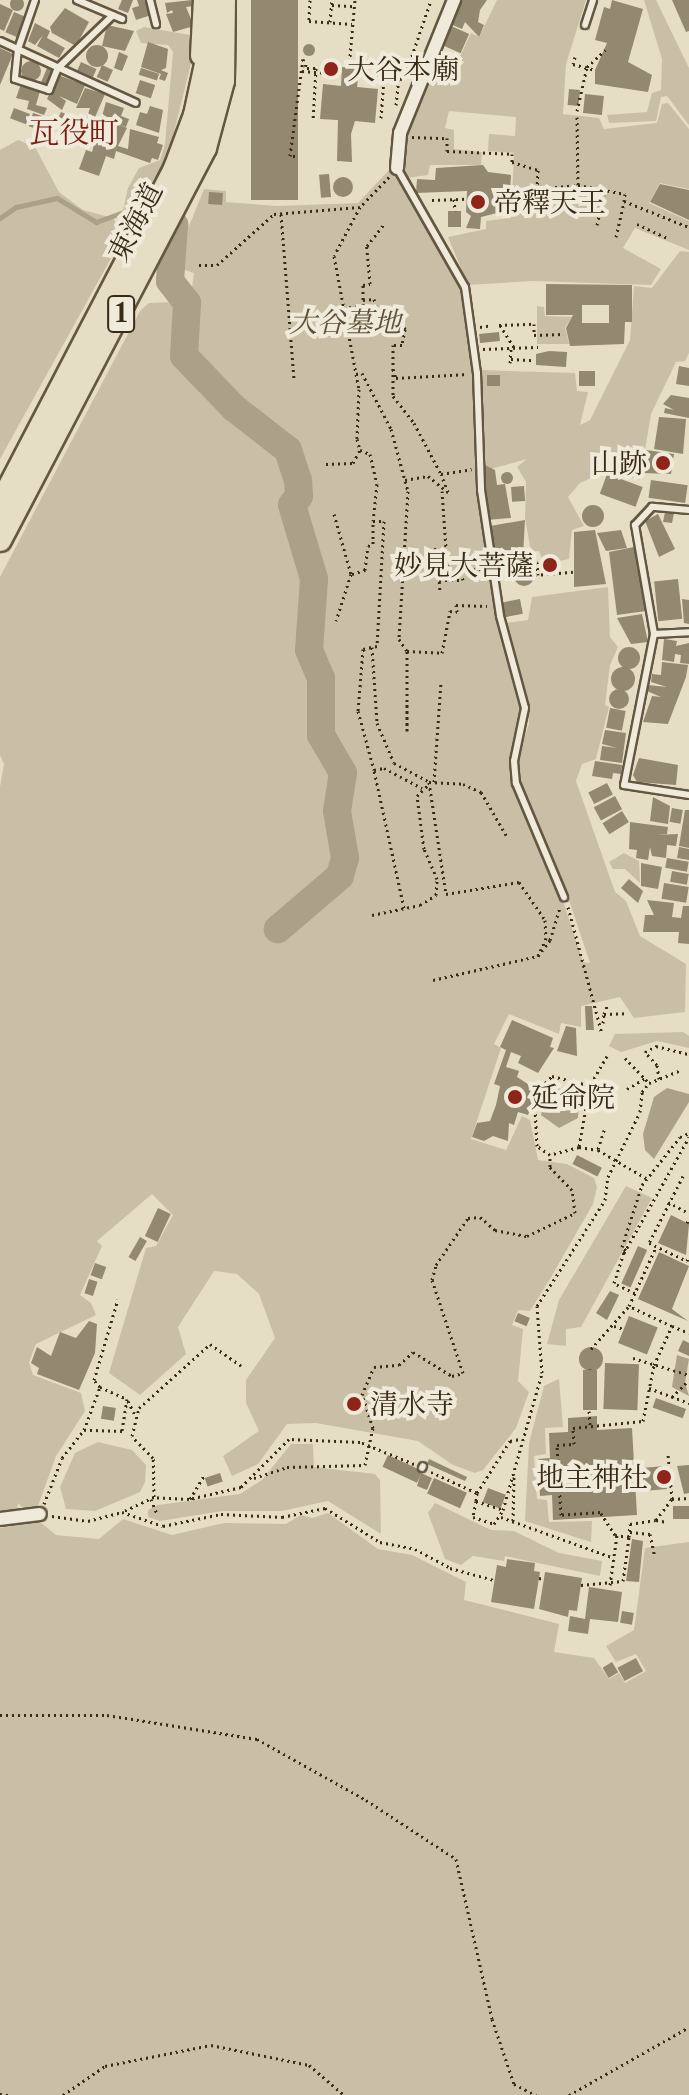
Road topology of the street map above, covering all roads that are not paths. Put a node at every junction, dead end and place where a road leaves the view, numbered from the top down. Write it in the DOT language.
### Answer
graph roads {
  1 [pos="35,0"];
  2 [pos="77,0"];
  3 [pos="150,0"];
  4 [pos="205,0"];
  5 [pos="214,0"];
  6 [pos="224,0"];
  7 [pos="233,0"];
  8 [pos="593,0"];
  9 [pos="447,2"];
  10 [pos="113,15"];
  11 [pos="122,19"];
  12 [pos="156,24"];
  13 [pos="585,25"];
  14 [pos="0,41"];
  15 [pos="18,49"];
  16 [pos="58,68"];
  17 [pos="213,80"];
  18 [pos="136,103"];
  19 [pos="397,168"];
  20 [pos="0,505"];
  21 [pos="689,510"];
  22 [pos="0,540"];
  23 [pos="689,632"];
  24 [pos="654,634"];
  25 [pos="689,795"];
  26 [pos="564,897"];
  27 [pos="40,1514"];
  28 [pos="0,1519"];
  1 -- 15 [label="lane"];
  2 -- 10 [label="lane"];
  3 -- 12 [label="lane"];
  4 -- 17 [label="highway, 1"];
  5 -- 17 [label="highway, 東海道 / 1"];
  6 -- 17 [label="highway, 東海道 / 1"];
  7 -- 17 [label="highway, 1"];
  8 -- 13 [label="lane"];
  9 -- 19 [label="street"];
  10 -- 11 [label="lane"];
  10 -- 16 [label="lane"];
  14 -- 15 [label="lane"];
  15 -- 16 [label="lane"];
  15 -- 16 [label="lane"];
  16 -- 18 [label="lane"];
  17 -- 20 [label="highway, 東海道 / 1"];
  17 -- 22 [label="highway, 東海道 / 1"];
  19 -- 26 [label="lane"];
  21 -- 24 [label="lane"];
  23 -- 24 [label="lane"];
  24 -- 25 [label="lane"];
  27 -- 28 [label="street"];
}
